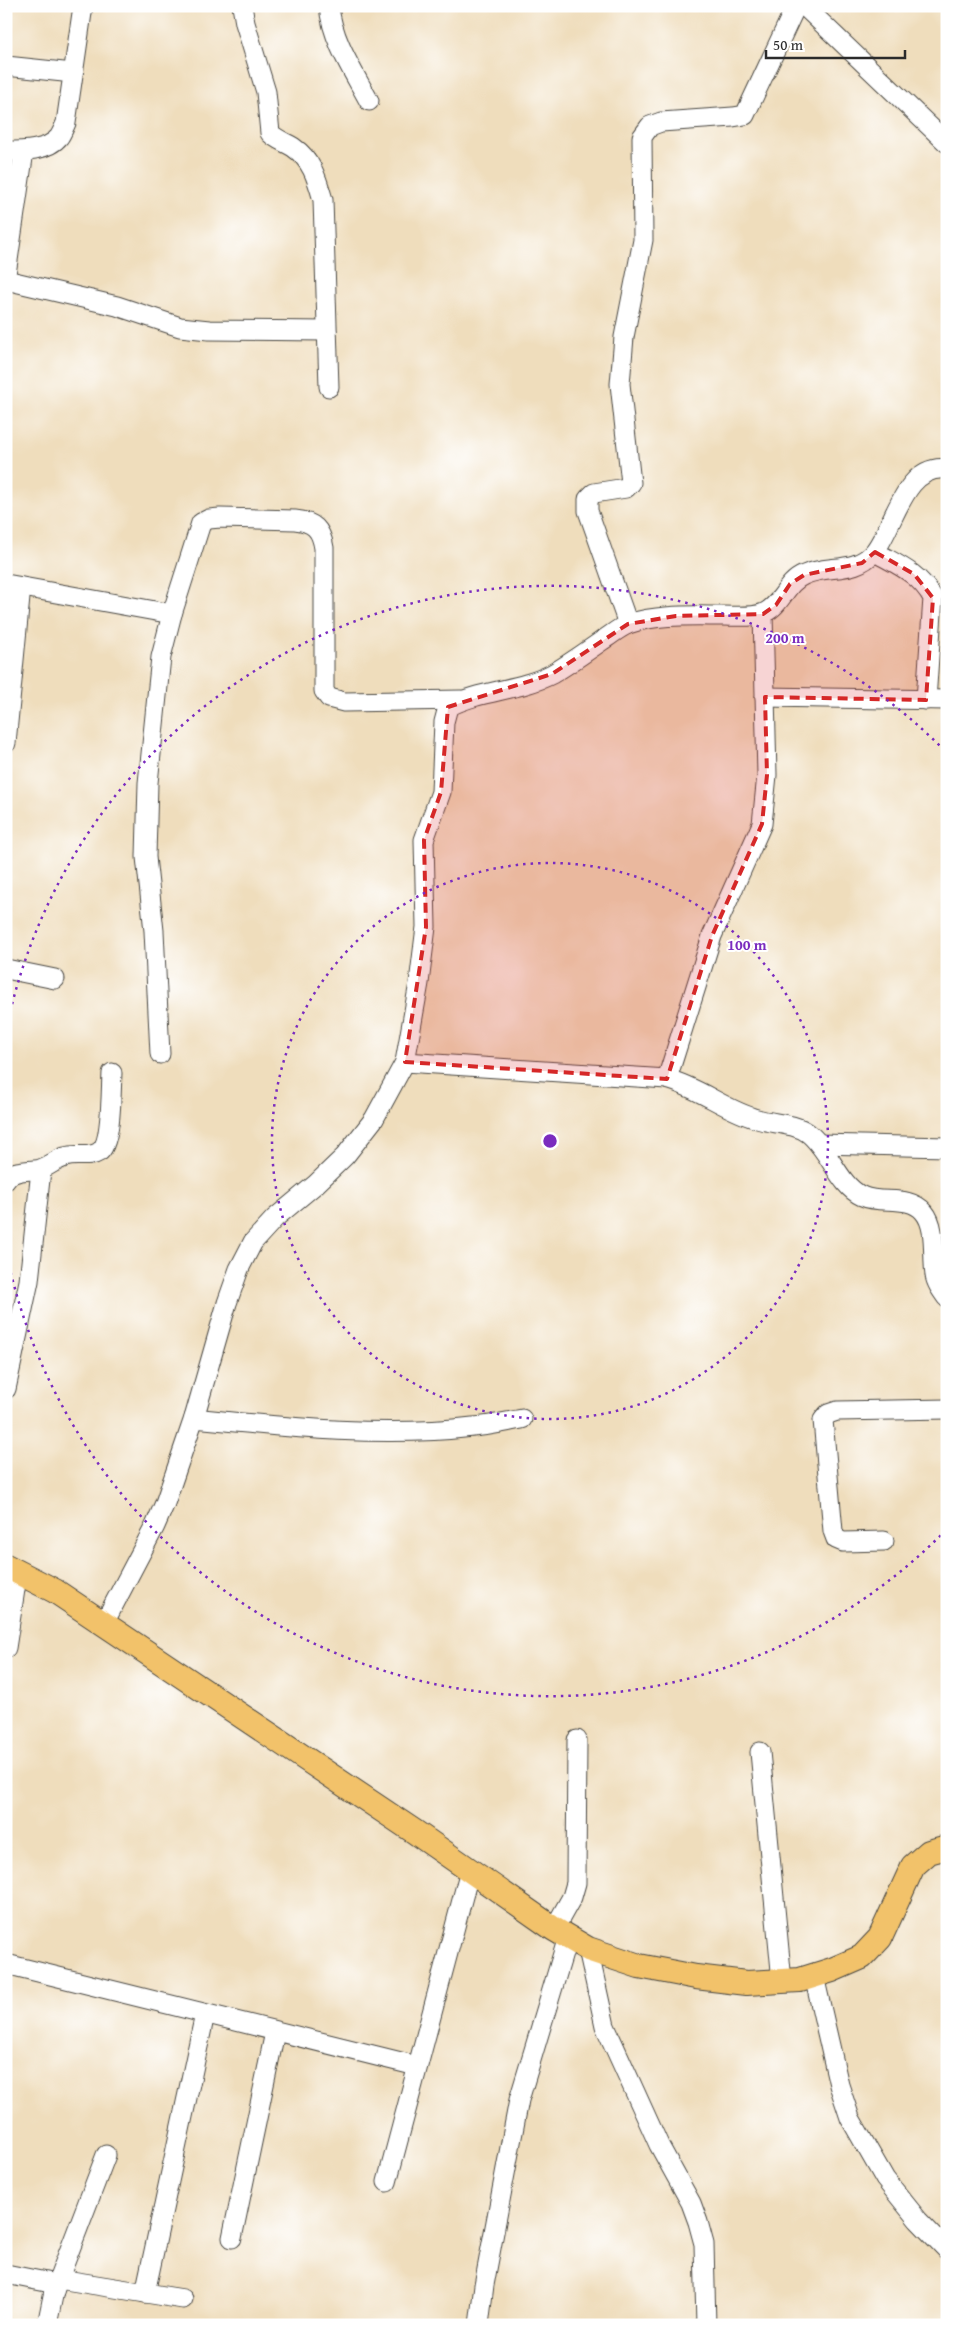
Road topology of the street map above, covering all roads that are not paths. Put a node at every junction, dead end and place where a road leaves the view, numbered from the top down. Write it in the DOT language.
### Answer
graph roads {
  1 [pos="83,6"];
  2 [pos="242,6"];
  3 [pos="329,6"];
  4 [pos="796,6"];
  5 [pos="804,6"];
  6 [pos="6,66"];
  7 [pos="73,73"];
  8 [pos="368,101"];
  9 [pos="947,143"];
  10 [pos="15,151"];
  11 [pos="6,274"];
  12 [pos="6,280"];
  13 [pos="327,331"];
  14 [pos="329,387"];
  15 [pos="947,469"];
  16 [pos="875,552"];
  17 [pos="13,586"];
  18 [pos="172,614"];
  19 [pos="763,614"];
  20 [pos="628,624"];
  21 [pos="765,698"];
  22 [pos="461,700"];
  23 [pos="926,700"];
  24 [pos="947,700"];
  25 [pos="6,743"];
  26 [pos="6,969"];
  27 [pos="55,979"];
  28 [pos="160,1054"];
  29 [pos="405,1062"];
  30 [pos="112,1074"];
  31 [pos="668,1079"];
  32 [pos="819,1144"];
  33 [pos="947,1147"];
  34 [pos="41,1170"];
  35 [pos="6,1180"];
  36 [pos="947,1298"];
  37 [pos="6,1389"];
  38 [pos="947,1409"];
  39 [pos="194,1418"];
  40 [pos="522,1419"];
  41 [pos="884,1541"];
  42 [pos="12,1568"];
  43 [pos="103,1624"];
  44 [pos="6,1648"];
  45 [pos="577,1740"];
  46 [pos="760,1752"];
  47 [pos="947,1847"];
  48 [pos="470,1870"];
  49 [pos="561,1933"];
  50 [pos="588,1949"];
  51 [pos="6,1964"];
  52 [pos="814,1976"];
  53 [pos="782,1981"];
  54 [pos="204,2014"];
  55 [pos="275,2032"];
  56 [pos="417,2066"];
  57 [pos="106,2155"];
  58 [pos="386,2182"];
  59 [pos="232,2238"];
  60 [pos="947,2250"];
  61 [pos="6,2274"];
  62 [pos="56,2285"];
  63 [pos="145,2293"];
  64 [pos="183,2299"];
  65 [pos="48,2325"];
  66 [pos="478,2325"];
  67 [pos="706,2325"];
  1 -- 7 [label="street"];
  2 -- 13 [label="street"];
  3 -- 8 [label="street"];
  4 -- 20 [label="street"];
  5 -- 9 [label="street"];
  6 -- 7 [label="street"];
  7 -- 10 [label="street"];
  10 -- 11 [label="street"];
  12 -- 13 [label="street"];
  13 -- 14 [label="street"];
  15 -- 16 [label="street"];
  16 -- 19 [label="street"];
  16 -- 23 [label="street"];
  17 -- 18 [label="street"];
  17 -- 25 [label="street"];
  18 -- 22 [label="street"];
  18 -- 28 [label="street"];
  19 -- 20 [label="street"];
  19 -- 21 [label="street"];
  20 -- 22 [label="street"];
  21 -- 23 [label="street"];
  21 -- 31 [label="street"];
  22 -- 29 [label="street"];
  23 -- 24 [label="street"];
  26 -- 27 [label="street"];
  29 -- 31 [label="street"];
  29 -- 39 [label="street"];
  30 -- 34 [label="street"];
  31 -- 32 [label="street"];
  32 -- 33 [label="street"];
  32 -- 36 [label="street"];
  34 -- 35 [label="street"];
  34 -- 37 [label="street"];
  38 -- 41 [label="street"];
  39 -- 40 [label="street"];
  39 -- 43 [label="street"];
  42 -- 43 [label="main road"];
  42 -- 44 [label="street"];
  43 -- 48 [label="main road"];
  45 -- 49 [label="street"];
  46 -- 53 [label="street"];
  47 -- 52 [label="main road"];
  48 -- 49 [label="main road"];
  48 -- 56 [label="street"];
  49 -- 50 [label="main road"];
  49 -- 66 [label="street"];
  50 -- 53 [label="main road"];
  50 -- 67 [label="street"];
  51 -- 54 [label="street"];
  52 -- 53 [label="main road"];
  52 -- 60 [label="street"];
  54 -- 55 [label="street"];
  54 -- 63 [label="street"];
  55 -- 56 [label="street"];
  55 -- 59 [label="street"];
  56 -- 58 [label="street"];
  57 -- 62 [label="street"];
  61 -- 62 [label="street"];
  62 -- 63 [label="street"];
  62 -- 65 [label="street"];
  63 -- 64 [label="street"];
}
